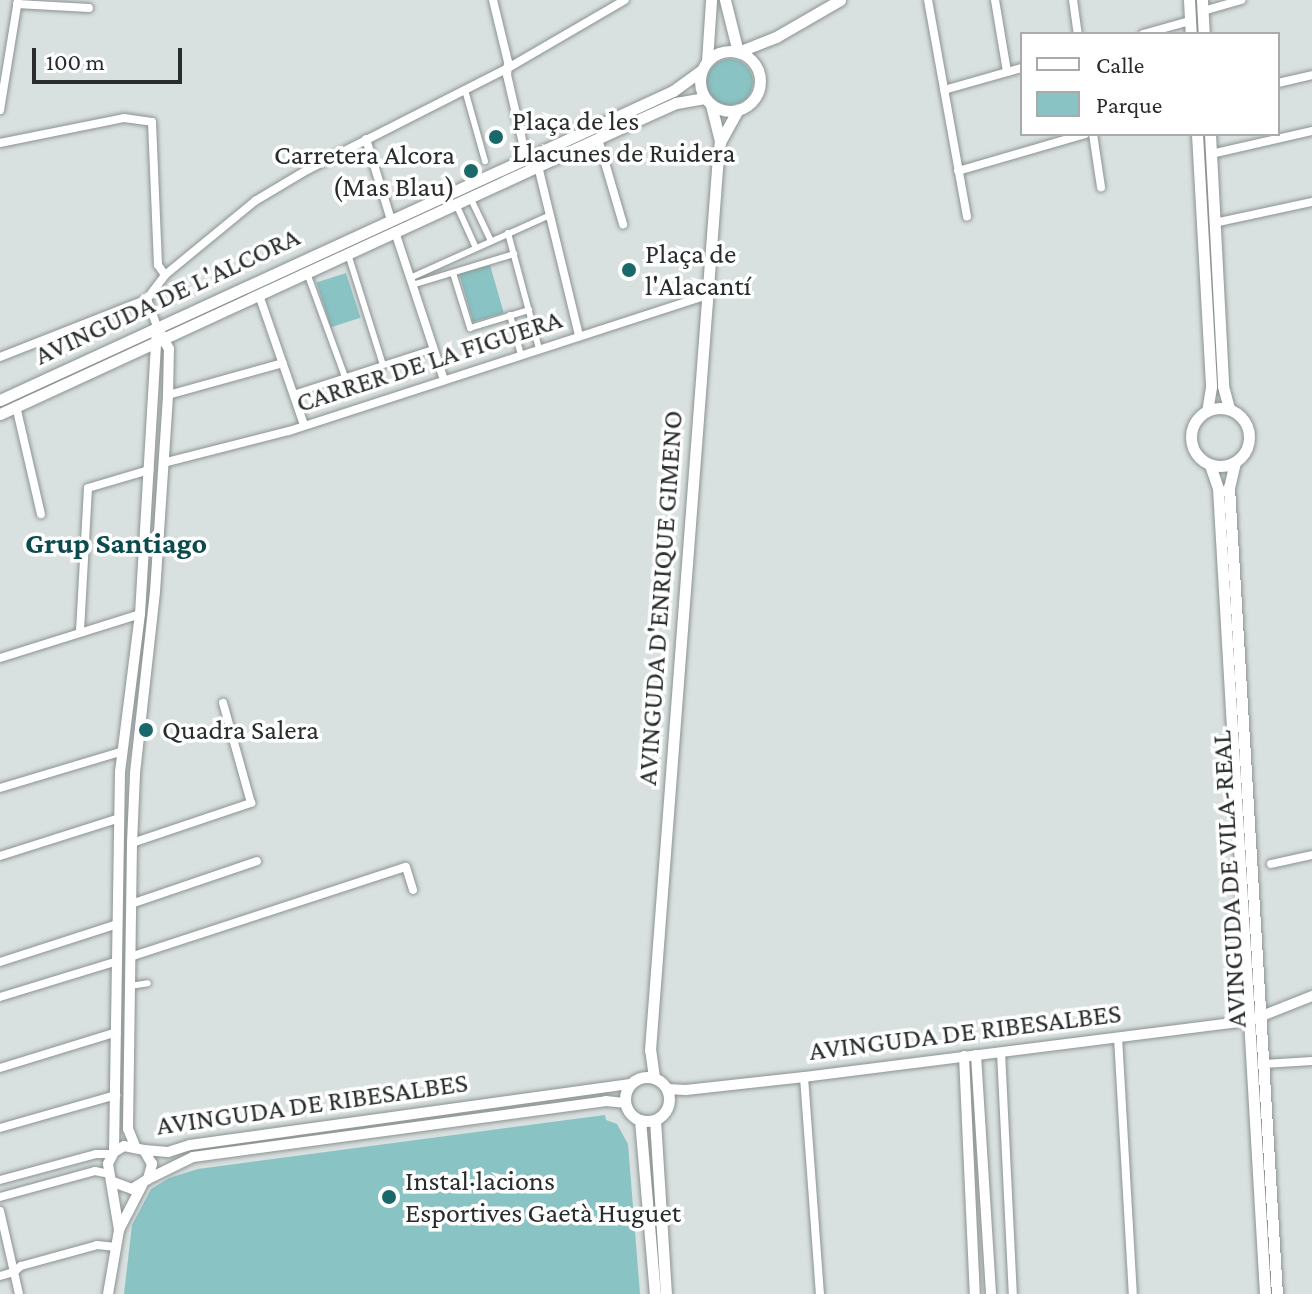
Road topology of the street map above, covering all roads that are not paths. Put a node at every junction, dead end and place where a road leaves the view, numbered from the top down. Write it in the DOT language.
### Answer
graph roads {
  1 [pos="493,0"];
  2 [pos="625,0"];
  3 [pos="711,0"];
  4 [pos="725,0"];
  5 [pos="840,0"];
  6 [pos="928,0"];
  7 [pos="995,0"];
  8 [pos="1073,0"];
  9 [pos="1189,0"];
  10 [pos="1241,0"];
  11 [pos="18,2"];
  12 [pos="1202,6"];
  13 [pos="89,8"];
  14 [pos="1190,21"];
  15 [pos="1078,32"];
  16 [pos="1150,32"];
  17 [pos="1191,32"];
  18 [pos="1204,32"];
  19 [pos="776,37"];
  20 [pos="738,52"];
  21 [pos="704,66"];
  22 [pos="757,67"];
  23 [pos="508,68"];
  24 [pos="1020,69"];
  25 [pos="1007,72"];
  26 [pos="1312,75"];
  27 [pos="1280,83"];
  28 [pos="465,90"];
  29 [pos="944,90"];
  30 [pos="708,102"];
  31 [pos="0,110"];
  32 [pos="738,110"];
  33 [pos="1312,131"];
  34 [pos="1078,136"];
  35 [pos="1093,136"];
  36 [pos="1197,136"];
  37 [pos="1210,136"];
  38 [pos="366,139"];
  39 [pos="598,139"];
  40 [pos="720,142"];
  41 [pos="0,143"];
  42 [pos="523,144"];
  43 [pos="1211,154"];
  44 [pos="521,160"];
  45 [pos="536,160"];
  46 [pos="485,161"];
  47 [pos="958,171"];
  48 [pos="1101,187"];
  49 [pos="470,197"];
  50 [pos="1312,202"];
  51 [pos="456,204"];
  52 [pos="550,215"];
  53 [pos="967,217"];
  54 [pos="391,220"];
  55 [pos="1214,223"];
  56 [pos="623,224"];
  57 [pos="395,232"];
  58 [pos="508,233"];
  59 [pos="491,241"];
  60 [pos="476,248"];
  61 [pos="348,254"];
  62 [pos="514,254"];
  63 [pos="307,273"];
  64 [pos="453,273"];
  65 [pos="165,275"];
  66 [pos="411,282"];
  67 [pos="259,295"];
  68 [pos="708,295"];
  69 [pos="147,299"];
  70 [pos="529,310"];
  71 [pos="510,315"];
  72 [pos="157,327"];
  73 [pos="579,335"];
  74 [pos="159,341"];
  75 [pos="433,349"];
  76 [pos="539,349"];
  77 [pos="521,355"];
  78 [pos="0,357"];
  79 [pos="283,363"];
  80 [pos="383,365"];
  81 [pos="345,377"];
  82 [pos="444,380"];
  83 [pos="293,394"];
  84 [pos="168,395"];
  85 [pos="0,400"];
  86 [pos="16,406"];
  87 [pos="1229,409"];
  88 [pos="1207,411"];
  89 [pos="0,414"];
  90 [pos="304,425"];
  91 [pos="1235,462"];
  92 [pos="163,463"];
  93 [pos="1210,465"];
  94 [pos="149,470"];
  95 [pos="41,514"];
  96 [pos="140,614"];
  97 [pos="80,631"];
  98 [pos="0,658"];
  99 [pos="223,703"];
  100 [pos="123,751"];
  101 [pos="137,751"];
  102 [pos="120,772"];
  103 [pos="135,773"];
  104 [pos="0,788"];
  105 [pos="120,818"];
  106 [pos="132,843"];
  107 [pos="119,846"];
  108 [pos="1312,855"];
  109 [pos="0,856"];
  110 [pos="257,861"];
  111 [pos="1271,864"];
  112 [pos="413,890"];
  113 [pos="131,904"];
  114 [pos="119,906"];
  115 [pos="118,924"];
  116 [pos="130,957"];
  117 [pos="118,961"];
  118 [pos="0,962"];
  119 [pos="148,983"];
  120 [pos="130,986"];
  121 [pos="1312,996"];
  122 [pos="0,997"];
  123 [pos="1255,1019"];
  124 [pos="117,1032"];
  125 [pos="129,1034"];
  126 [pos="1118,1037"];
  127 [pos="1001,1052"];
  128 [pos="976,1055"];
  129 [pos="964,1056"];
  130 [pos="649,1057"];
  131 [pos="1312,1061"];
  132 [pos="1264,1064"];
  133 [pos="0,1068"];
  134 [pos="640,1077"];
  135 [pos="654,1077"];
  136 [pos="804,1077"];
  137 [pos="629,1084"];
  138 [pos="668,1094"];
  139 [pos="116,1095"];
  140 [pos="624,1103"];
  141 [pos="640,1120"];
  142 [pos="655,1120"];
  143 [pos="0,1128"];
  144 [pos="140,1148"];
  145 [pos="113,1153"];
  146 [pos="111,1178"];
  147 [pos="0,1180"];
  148 [pos="145,1182"];
  149 [pos="0,1197"];
  150 [pos="0,1211"];
  151 [pos="119,1230"];
  152 [pos="116,1247"];
  153 [pos="14,1272"];
  154 [pos="0,1276"];
  155 [pos="19,1294"];
  156 [pos="108,1294"];
  157 [pos="655,1294"];
  158 [pos="666,1294"];
  159 [pos="820,1294"];
  160 [pos="975,1294"];
  161 [pos="991,1294"];
  162 [pos="1013,1294"];
  163 [pos="1133,1294"];
  164 [pos="1265,1294"];
  165 [pos="1277,1294"];
  1 -- 23 [label="street"];
  2 -- 23 [label="street"];
  3 -- 21 [label="main road"];
  4 -- 20 [label="main road"];
  5 -- 19 [label="main road"];
  6 -- 29 [label="street"];
  7 -- 25 [label="street"];
  8 -- 15 [label="street"];
  9 -- 14 [label="main road"];
  10 -- 12 [label="street"];
  11 -- 13 [label="street"];
  11 -- 31 [label="street"];
  12 -- 18 [label="main road"];
  14 -- 16 [label="street"];
  14 -- 17 [label="main road"];
  19 -- 20 [label="main road"];
  19 -- 22 [label="main road"];
  20 -- 21 [label="main road"];
  20 -- 22 [label="main road"];
  21 -- 30 [label="main road"];
  21 -- 45 [label="main road, AVINGUDA DE L'ALCORA"];
  22 -- 32 [label="main road"];
  23 -- 28 [label="street"];
  23 -- 42 [label="street"];
  24 -- 25 [label="street"];
  25 -- 29 [label="street"];
  26 -- 27 [label="street"];
  28 -- 38 [label="street"];
  28 -- 46 [label="street"];
  29 -- 47 [label="street"];
  30 -- 32 [label="main road"];
  30 -- 39 [label="main road, AVINGUDA DE L'ALCORA"];
  30 -- 40 [label="main road, AVINGUDA D'ENRIQUE GIMENO"];
  32 -- 40 [label="main road, AVINGUDA D'ENRIQUE GIMENO"];
  33 -- 43 [label="street"];
  34 -- 47 [label="street"];
  35 -- 48 [label="street"];
  36 -- 88 [label="main road"];
  37 -- 43 [label="main road"];
  38 -- 54 [label="street"];
  38 -- 65 [label="street"];
  39 -- 45 [label="main road, AVINGUDA DE L'ALCORA"];
  39 -- 56 [label="street"];
  40 -- 68 [label="main road, AVINGUDA D'ENRIQUE GIMENO"];
  41 -- 65 [label="street"];
  42 -- 44 [label="street"];
  42 -- 45 [label="street"];
  43 -- 55 [label="main road"];
  44 -- 45 [label="main road, AVINGUDA DE L'ALCORA"];
  44 -- 54 [label="main road, AVINGUDA DE L'ALCORA"];
  45 -- 49 [label="main road, AVINGUDA DE L'ALCORA"];
  45 -- 52 [label="street"];
  47 -- 53 [label="street"];
  49 -- 51 [label="main road, AVINGUDA DE L'ALCORA"];
  49 -- 59 [label="street"];
  50 -- 55 [label="street"];
  51 -- 57 [label="main road, AVINGUDA DE L'ALCORA"];
  51 -- 60 [label="street"];
  52 -- 58 [label="street"];
  52 -- 73 [label="street"];
  54 -- 72 [label="main road, AVINGUDA DE L'ALCORA"];
  55 -- 87 [label="main road"];
  57 -- 61 [label="main road, AVINGUDA DE L'ALCORA"];
  57 -- 66 [label="street"];
  58 -- 59 [label="street"];
  58 -- 62 [label="street"];
  59 -- 60 [label="street"];
  60 -- 66 [label="street"];
  61 -- 63 [label="main road, AVINGUDA DE L'ALCORA"];
  61 -- 80 [label="street"];
  62 -- 64 [label="street"];
  62 -- 70 [label="street"];
  63 -- 67 [label="main road, AVINGUDA DE L'ALCORA"];
  63 -- 81 [label="street"];
  64 -- 66 [label="street"];
  64 -- 71 [label="street"];
  65 -- 69 [label="street"];
  66 -- 75 [label="street"];
  67 -- 74 [label="main road, AVINGUDA DE L'ALCORA"];
  67 -- 79 [label="street"];
  68 -- 73 [label="street, CARRER DE LA FIGUERA"];
  68 -- 130 [label="main road, AVINGUDA D'ENRIQUE GIMENO"];
  69 -- 72 [label="street"];
  69 -- 78 [label="street"];
  70 -- 71 [label="street"];
  70 -- 76 [label="street"];
  71 -- 77 [label="street"];
  72 -- 74 [label="street"];
  72 -- 85 [label="main road, AVINGUDA DE L'ALCORA"];
  73 -- 76 [label="street, CARRER DE LA FIGUERA"];
  74 -- 84 [label="street"];
  74 -- 86 [label="main road, AVINGUDA DE L'ALCORA"];
  74 -- 94 [label="street"];
  75 -- 80 [label="street"];
  75 -- 82 [label="street"];
  76 -- 77 [label="street, CARRER DE LA FIGUERA"];
  77 -- 82 [label="street, CARRER DE LA FIGUERA"];
  79 -- 83 [label="street"];
  79 -- 84 [label="street"];
  80 -- 81 [label="street"];
  81 -- 83 [label="street"];
  82 -- 90 [label="street, CARRER DE LA FIGUERA"];
  83 -- 90 [label="street"];
  84 -- 92 [label="street"];
  86 -- 89 [label="main road, AVINGUDA DE L'ALCORA"];
  86 -- 95 [label="street"];
  87 -- 88 [label="main road"];
  87 -- 91 [label="main road"];
  88 -- 93 [label="main road"];
  90 -- 92 [label="street, CARRER DE LA FIGUERA"];
  91 -- 93 [label="main road"];
  91 -- 123 [label="main road, AVINGUDA DE VILA-REAL"];
  92 -- 94 [label="street"];
  92 -- 101 [label="street"];
  93 -- 123 [label="main road, AVINGUDA DE VILA-REAL"];
  94 -- 96 [label="street"];
  94 -- 97 [label="street"];
  96 -- 97 [label="street"];
  96 -- 100 [label="street"];
  97 -- 98 [label="street"];
  99 -- 106 [label="street"];
  100 -- 101 [label="street"];
  100 -- 102 [label="street"];
  100 -- 104 [label="street"];
  101 -- 103 [label="street"];
  102 -- 103 [label="street"];
  102 -- 105 [label="street"];
  103 -- 106 [label="street"];
  105 -- 107 [label="street"];
  105 -- 109 [label="street"];
  106 -- 107 [label="street"];
  106 -- 113 [label="street"];
  107 -- 114 [label="street"];
  108 -- 111 [label="street"];
  110 -- 113 [label="street"];
  112 -- 116 [label="street"];
  113 -- 114 [label="street"];
  113 -- 116 [label="street"];
  114 -- 115 [label="street"];
  115 -- 117 [label="street"];
  115 -- 118 [label="street"];
  116 -- 117 [label="street"];
  116 -- 120 [label="street"];
  117 -- 122 [label="street"];
  117 -- 124 [label="street"];
  119 -- 120 [label="street"];
  120 -- 125 [label="street"];
  121 -- 123 [label="street, AVINGUDA DE RIBESALBES"];
  123 -- 126 [label="street, AVINGUDA DE RIBESALBES"];
  123 -- 132 [label="main road, AVINGUDA DE VILA-REAL"];
  123 -- 164 [label="main road, AVINGUDA DE VILA-REAL"];
  124 -- 125 [label="street"];
  124 -- 133 [label="street"];
  124 -- 139 [label="street"];
  125 -- 144 [label="street"];
  126 -- 127 [label="street, AVINGUDA DE RIBESALBES"];
  126 -- 163 [label="street"];
  127 -- 128 [label="street, AVINGUDA DE RIBESALBES"];
  127 -- 162 [label="street"];
  128 -- 129 [label="street, AVINGUDA DE RIBESALBES"];
  128 -- 161 [label="street"];
  129 -- 136 [label="street, AVINGUDA DE RIBESALBES"];
  129 -- 160 [label="street"];
  130 -- 134 [label="main road, AVINGUDA D'ENRIQUE GIMENO"];
  130 -- 135 [label="main road, AVINGUDA D'ENRIQUE GIMENO"];
  131 -- 132 [label="street"];
  132 -- 165 [label="main road, AVINGUDA DE VILA-REAL"];
  134 -- 135 [label="main road"];
  134 -- 137 [label="main road"];
  135 -- 138 [label="main road"];
  136 -- 138 [label="street, AVINGUDA DE RIBESALBES"];
  136 -- 159 [label="street"];
  137 -- 140 [label="main road"];
  137 -- 144 [label="street, AVINGUDA DE RIBESALBES"];
  138 -- 142 [label="main road"];
  139 -- 143 [label="street"];
  139 -- 145 [label="street"];
  140 -- 141 [label="main road"];
  140 -- 148 [label="street, AVINGUDA DE RIBESALBES"];
  141 -- 142 [label="main road"];
  141 -- 157 [label="main road"];
  142 -- 158 [label="main road"];
  144 -- 145 [label="street"];
  144 -- 148 [label="street"];
  145 -- 146 [label="street"];
  145 -- 147 [label="street"];
  146 -- 148 [label="street"];
  146 -- 149 [label="street"];
  146 -- 151 [label="street"];
  148 -- 151 [label="street"];
  150 -- 153 [label="street"];
  151 -- 152 [label="street"];
  152 -- 153 [label="street"];
  152 -- 156 [label="street"];
  153 -- 154 [label="street"];
  153 -- 155 [label="street"];
}
